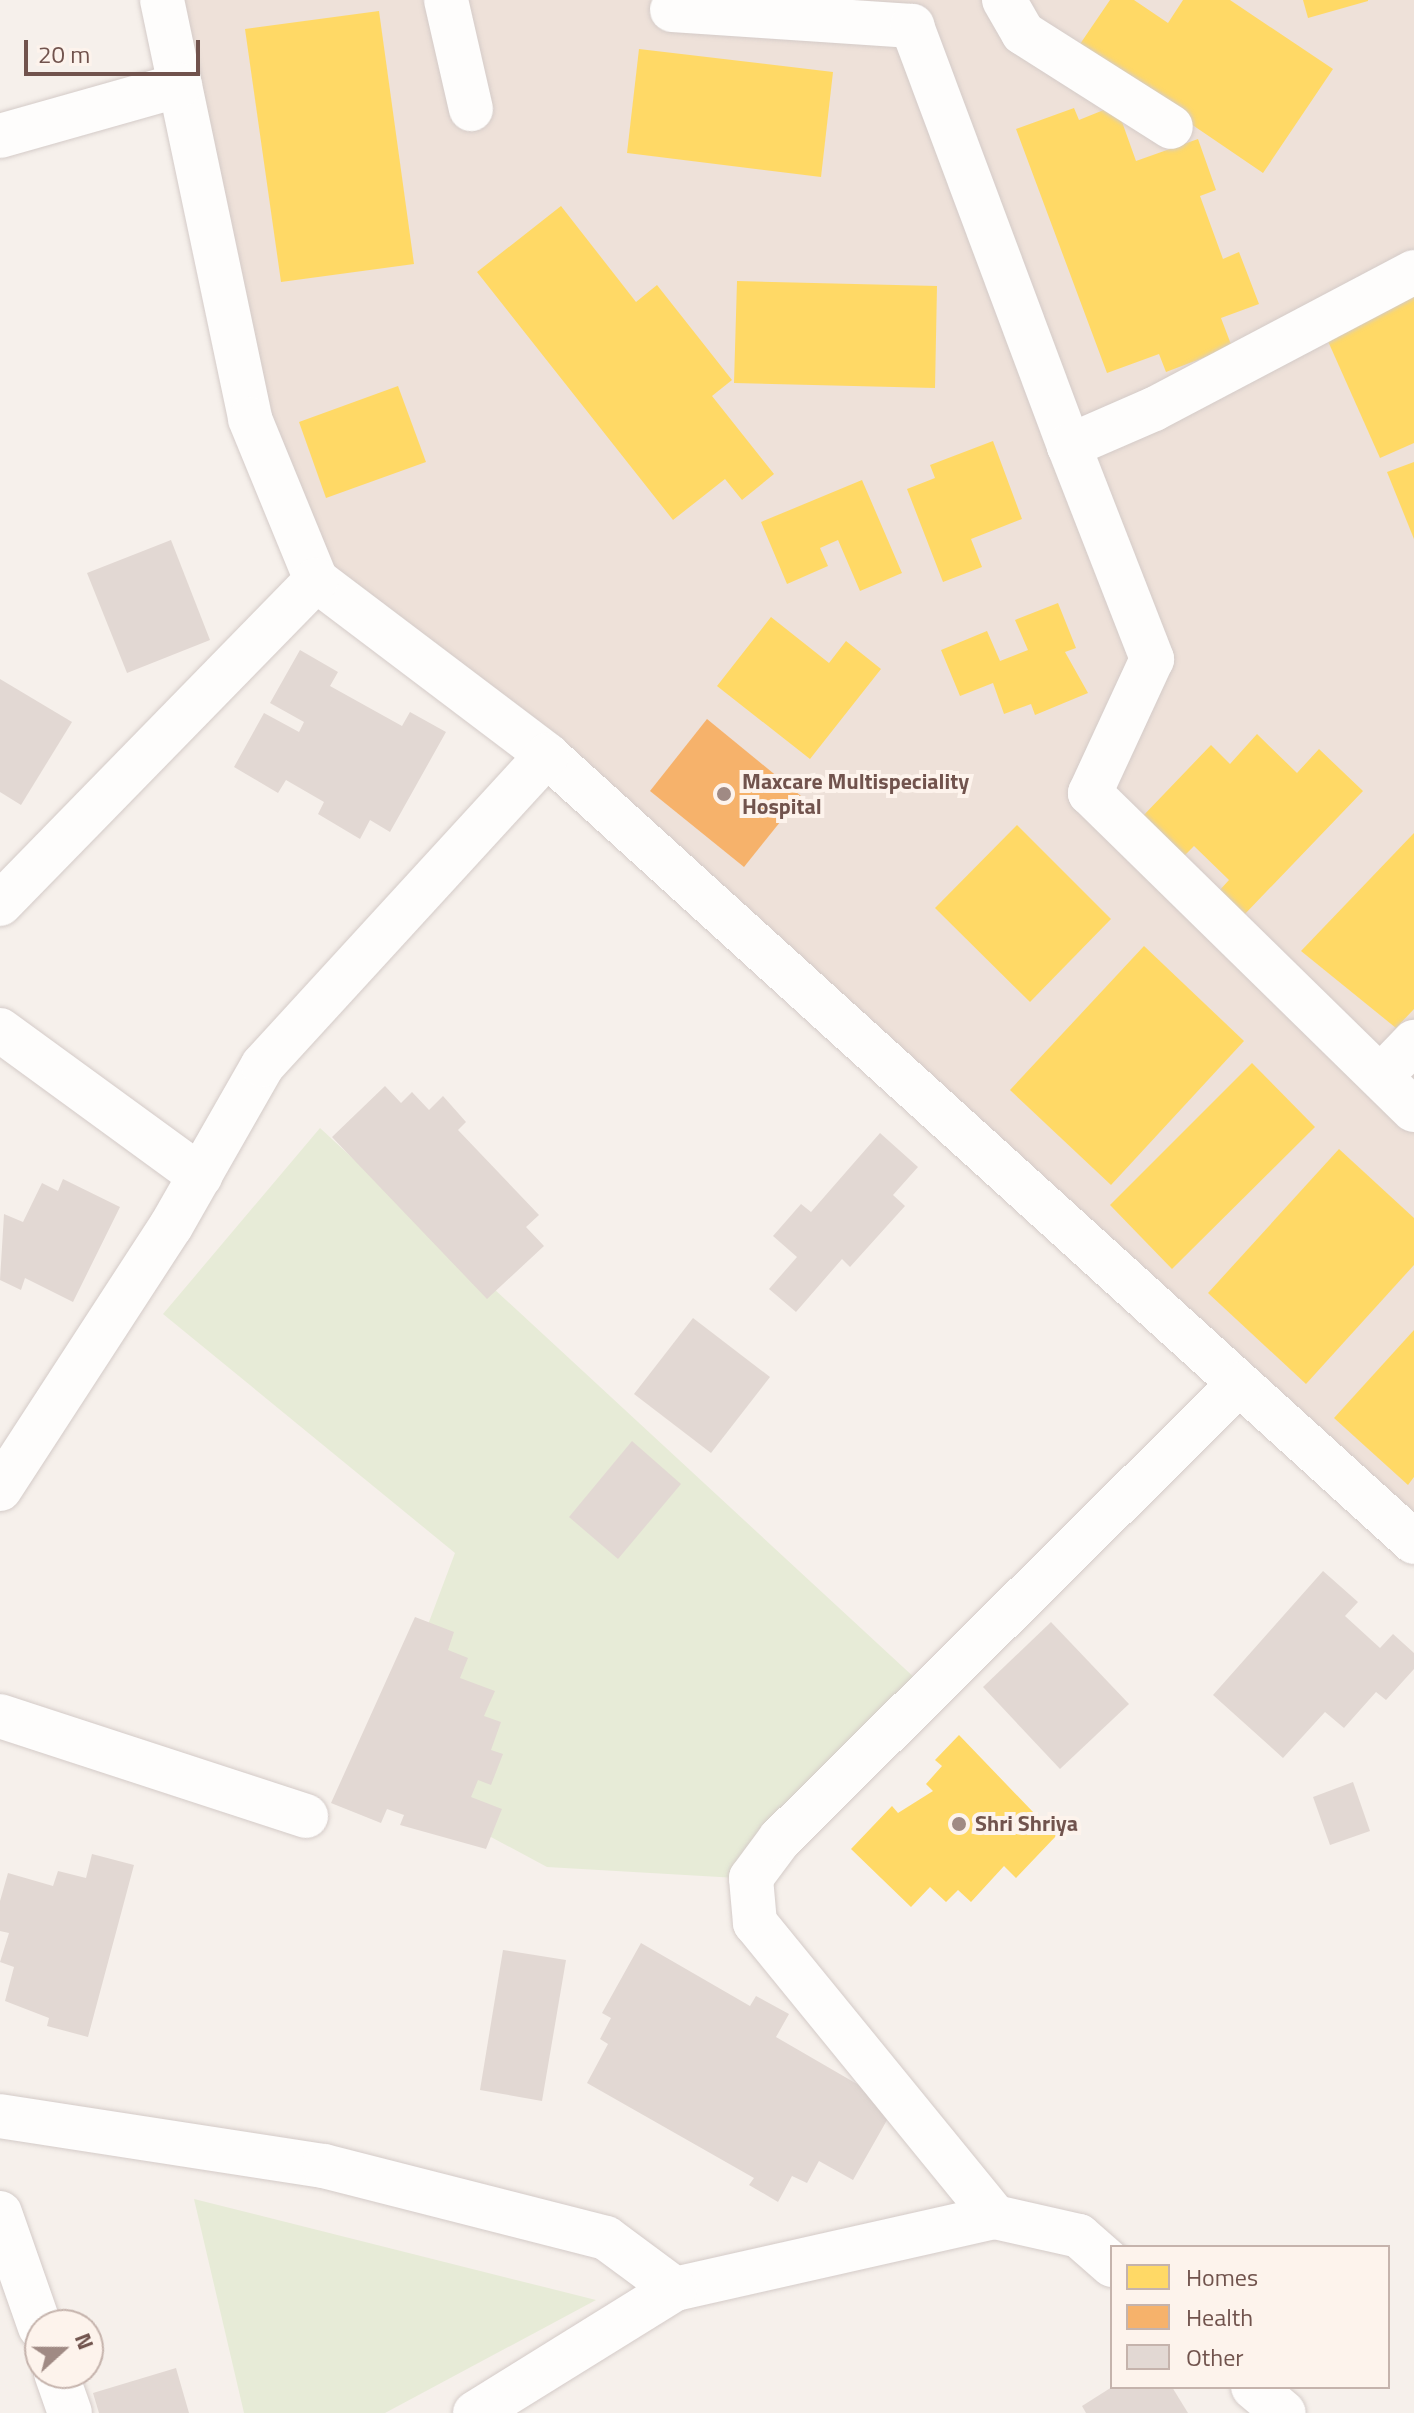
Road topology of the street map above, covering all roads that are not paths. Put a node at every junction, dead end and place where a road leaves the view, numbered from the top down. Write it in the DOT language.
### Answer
graph roads {
  1 [pos="162,0"];
  2 [pos="446,0"];
  3 [pos="1004,0"];
  4 [pos="672,10"];
  5 [pos="922,13"];
  6 [pos="180,85"];
  7 [pos="471,109"];
  8 [pos="1171,127"];
  9 [pos="0,136"];
  10 [pos="1414,272"];
  11 [pos="1069,446"];
  12 [pos="316,580"];
  13 [pos="547,755"];
  14 [pos="0,904"];
  15 [pos="0,1030"];
  16 [pos="1414,1042"];
  17 [pos="1383,1074"];
  18 [pos="1414,1110"];
  19 [pos="200,1176"];
  20 [pos="1239,1384"];
  21 [pos="0,1489"];
  22 [pos="1414,1542"];
  23 [pos="0,1716"];
  24 [pos="306,1816"];
  25 [pos="0,2116"];
  26 [pos="0,2213"];
  27 [pos="995,2217"];
  28 [pos="1110,2263"];
  29 [pos="675,2289"];
  30 [pos="34,2309"];
  31 [pos="62,2389"];
  32 [pos="1255,2389"];
  33 [pos="70,2413"];
  34 [pos="475,2413"];
  35 [pos="1284,2413"];
  1 -- 6 [label="street"];
  2 -- 7 [label="street"];
  3 -- 8 [label="street"];
  4 -- 5 [label="street"];
  5 -- 11 [label="street"];
  6 -- 9 [label="street"];
  6 -- 12 [label="street"];
  10 -- 11 [label="street"];
  11 -- 17 [label="street"];
  12 -- 13 [label="street"];
  12 -- 14 [label="street"];
  13 -- 19 [label="street"];
  13 -- 20 [label="street"];
  15 -- 19 [label="street"];
  16 -- 17 [label="street"];
  17 -- 18 [label="street"];
  19 -- 21 [label="street"];
  20 -- 22 [label="street"];
  20 -- 27 [label="street"];
  23 -- 24 [label="street"];
  25 -- 29 [label="street"];
  26 -- 30 [label="street"];
  27 -- 28 [label="street"];
  27 -- 29 [label="street"];
  29 -- 34 [label="street"];
  31 -- 33 [label="street"];
  32 -- 35 [label="street"];
}
